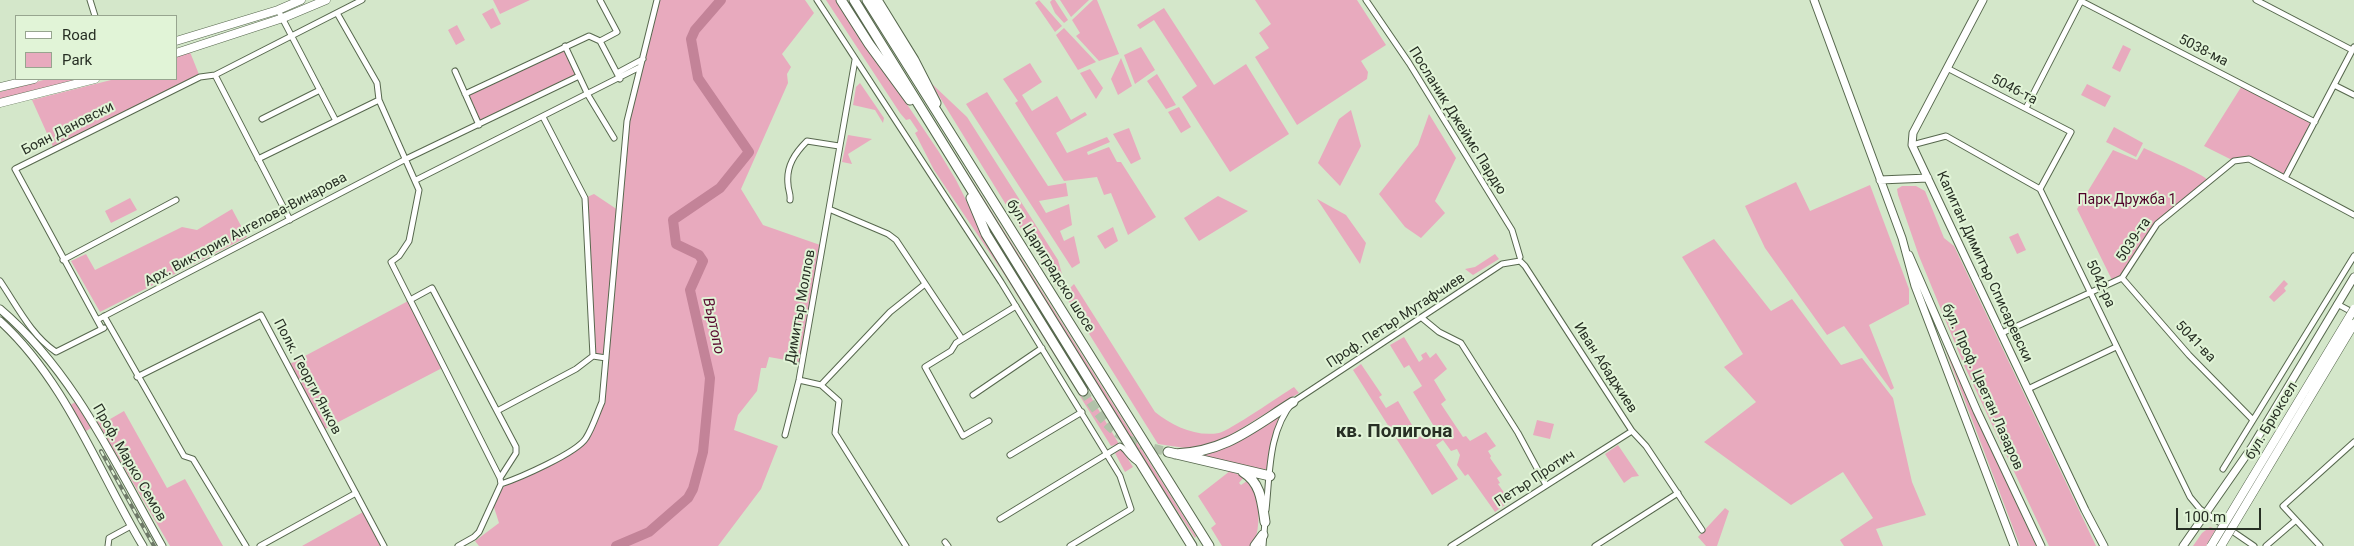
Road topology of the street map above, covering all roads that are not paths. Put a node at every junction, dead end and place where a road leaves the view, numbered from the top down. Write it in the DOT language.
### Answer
graph roads {
  1 [pos="90,0"];
  2 [pos="301,0"];
  3 [pos="326,0"];
  4 [pos="362,0"];
  5 [pos="600,0"];
  6 [pos="656,0"];
  7 [pos="817,0"];
  8 [pos="841,0"];
  9 [pos="854,0"];
  10 [pos="867,0"];
  11 [pos="877,0"];
  12 [pos="1366,0"];
  13 [pos="1814,0"];
  14 [pos="1983,0"];
  15 [pos="2256,0"];
  16 [pos="2081,1"];
  17 [pos="278,10"];
  18 [pos="337,13"];
  19 [pos="95,15"];
  20 [pos="282,18"];
  21 [pos="291,35"];
  22 [pos="178,40"];
  23 [pos="600,41"];
  24 [pos="565,46"];
  25 [pos="2353,48"];
  26 [pos="178,52"];
  27 [pos="642,59"];
  28 [pos="855,60"];
  29 [pos="640,67"];
  30 [pos="1947,68"];
  31 [pos="455,71"];
  32 [pos="617,73"];
  33 [pos="215,76"];
  34 [pos="579,76"];
  35 [pos="620,79"];
  36 [pos="30,80"];
  37 [pos="91,80"];
  38 [pos="2334,85"];
  39 [pos="0,88"];
  40 [pos="320,90"];
  41 [pos="465,94"];
  42 [pos="588,95"];
  43 [pos="2354,95"];
  44 [pos="379,100"];
  45 [pos="0,103"];
  46 [pos="2026,108"];
  47 [pos="543,117"];
  48 [pos="262,119"];
  49 [pos="336,121"];
  50 [pos="943,122"];
  51 [pos="2315,122"];
  52 [pos="930,123"];
  53 [pos="479,124"];
  54 [pos="614,138"];
  55 [pos="1912,145"];
  56 [pos="839,146"];
  57 [pos="406,158"];
  58 [pos="258,159"];
  59 [pos="962,174"];
  60 [pos="1928,178"];
  61 [pos="2286,178"];
  62 [pos="416,180"];
  63 [pos="1880,180"];
  64 [pos="2040,189"];
  65 [pos="176,200"];
  66 [pos="790,200"];
  67 [pos="829,209"];
  68 [pos="2354,215"];
  69 [pos="290,220"];
  70 [pos="1902,238"];
  71 [pos="2354,256"];
  72 [pos="1520,257"];
  73 [pos="63,260"];
  74 [pos="1512,263"];
  75 [pos="2354,277"];
  76 [pos="2122,278"];
  77 [pos="0,281"];
  78 [pos="925,284"];
  79 [pos="2091,292"];
  80 [pos="410,300"];
  81 [pos="2338,304"];
  82 [pos="1016,306"];
  83 [pos="2354,308"];
  84 [pos="0,309"];
  85 [pos="2354,313"];
  86 [pos="104,316"];
  87 [pos="1422,318"];
  88 [pos="97,320"];
  89 [pos="0,321"];
  90 [pos="2354,324"];
  91 [pos="109,326"];
  92 [pos="102,329"];
  93 [pos="2002,334"];
  94 [pos="962,339"];
  95 [pos="2116,347"];
  96 [pos="1042,348"];
  97 [pos="592,356"];
  98 [pos="606,358"];
  99 [pos="137,377"];
  100 [pos="800,380"];
  101 [pos="821,385"];
  102 [pos="2028,389"];
  103 [pos="1082,390"];
  104 [pos="73,392"];
  105 [pos="973,395"];
  106 [pos="62,399"];
  107 [pos="1294,402"];
  108 [pos="497,411"];
  109 [pos="1082,412"];
  110 [pos="2253,420"];
  111 [pos="989,421"];
  112 [pos="1632,431"];
  113 [pos="785,435"];
  114 [pos="2354,442"];
  115 [pos="1107,452"];
  116 [pos="1010,455"];
  117 [pos="1140,463"];
  118 [pos="1239,469"];
  119 [pos="2223,469"];
  120 [pos="1270,476"];
  121 [pos="500,478"];
  122 [pos="501,484"];
  123 [pos="1546,485"];
  124 [pos="356,493"];
  125 [pos="1678,493"];
  126 [pos="2206,514"];
  127 [pos="1000,519"];
  128 [pos="2296,520"];
  129 [pos="1265,522"];
  130 [pos="131,526"];
  131 [pos="1702,530"];
  132 [pos="1201,533"];
  133 [pos="1263,535"];
  134 [pos="108,546"];
  135 [pos="142,546"];
  136 [pos="162,546"];
  137 [pos="246,546"];
  138 [pos="260,546"];
  139 [pos="384,546"];
  140 [pos="458,546"];
  141 [pos="906,546"];
  142 [pos="1070,546"];
  143 [pos="1192,546"];
  144 [pos="1209,546"];
  145 [pos="1215,546"];
  146 [pos="1255,546"];
  147 [pos="1263,546"];
  148 [pos="1451,546"];
  149 [pos="1595,546"];
  150 [pos="2014,546"];
  151 [pos="2041,546"];
  152 [pos="2104,546"];
  153 [pos="2183,546"];
  154 [pos="2212,546"];
  155 [pos="2221,546"];
  156 [pos="2254,546"];
  157 [pos="2266,546"];
  158 [pos="2320,546"];
  1 -- 19 [label="street"];
  2 -- 17 [label="main road"];
  3 -- 20 [label="main road"];
  4 -- 18 [label="street, Боян Дановски"];
  5 -- 23 [label="street"];
  6 -- 27 [label="street"];
  7 -- 28 [label="street"];
  8 -- 52 [label="highway"];
  9 -- 52 [label="highway, бул. Цариградско шосе"];
  10 -- 50 [label="highway, бул. Цариградско шосе"];
  11 -- 50 [label="highway"];
  12 -- 72 [label="street, Посланик Джеймс Пардю"];
  13 -- 63 [label="main road, бул. Проф. Цветан Лазаров"];
  14 -- 30 [label="main road"];
  15 -- 25 [label="street"];
  16 -- 46 [label="street"];
  16 -- 51 [label="street, 5038-ма"];
  17 -- 20 [label="street"];
  17 -- 22 [label="main road"];
  18 -- 21 [label="street, Боян Дановски"];
  18 -- 44 [label="street"];
  20 -- 21 [label="street"];
  20 -- 26 [label="main road"];
  21 -- 33 [label="street, Боян Дановски"];
  21 -- 40 [label="street"];
  23 -- 24 [label="street"];
  23 -- 32 [label="street"];
  24 -- 34 [label="street"];
  24 -- 41 [label="street"];
  25 -- 38 [label="street"];
  27 -- 29 [label="street"];
  27 -- 32 [label="street"];
  28 -- 56 [label="street, Димитър Моллов"];
  28 -- 82 [label="street"];
  29 -- 35 [label="street"];
  29 -- 98 [label="street"];
  30 -- 46 [label="street, 5046-та"];
  30 -- 55 [label="main road"];
  31 -- 41 [label="street"];
  32 -- 35 [label="street"];
  33 -- 58 [label="street"];
  33 -- 73 [label="street, Боян Дановски"];
  34 -- 42 [label="street"];
  34 -- 53 [label="street, Арх. Виктория Ангелова-Винарова"];
  35 -- 42 [label="street"];
  36 -- 39 [label="main road"];
  37 -- 45 [label="main road"];
  38 -- 43 [label="street"];
  38 -- 51 [label="street"];
  40 -- 48 [label="street"];
  40 -- 49 [label="street"];
  41 -- 53 [label="street"];
  42 -- 47 [label="street"];
  42 -- 54 [label="street"];
  44 -- 49 [label="street"];
  44 -- 57 [label="street"];
  46 -- 64 [label="street, 5046-та"];
  47 -- 62 [label="street"];
  47 -- 97 [label="street"];
  49 -- 58 [label="street"];
  50 -- 132 [label="highway, бул. Цариградско шосе"];
  51 -- 61 [label="street"];
  52 -- 59 [label="highway, бул. Цариградско шосе"];
  53 -- 57 [label="street, Арх. Виктория Ангелова-Винарова"];
  55 -- 60 [label="main road, Капитан Димитър Списаревски"];
  55 -- 64 [label="street"];
  56 -- 66 [label="street"];
  56 -- 67 [label="street, Димитър Моллов"];
  57 -- 62 [label="street"];
  57 -- 69 [label="street, Арх. Виктория Ангелова-Винарова"];
  58 -- 69 [label="street"];
  59 -- 103 [label="highway"];
  59 -- 117 [label="highway, бул. Цариградско шосе"];
  60 -- 63 [label="main road"];
  60 -- 93 [label="main road, Капитан Димитър Списаревски"];
  61 -- 68 [label="street, 5039-та"];
  61 -- 76 [label="street, 5039-та"];
  62 -- 80 [label="street"];
  63 -- 70 [label="main road, бул. Проф. Цветан Лазаров"];
  64 -- 79 [label="street, 5042-ра"];
  65 -- 73 [label="street"];
  67 -- 78 [label="street"];
  67 -- 100 [label="street, Димитър Моллов"];
  69 -- 86 [label="street, Арх. Виктория Ангелова-Винарова"];
  70 -- 150 [label="main road, бул. Проф. Цветан Лазаров"];
  70 -- 151 [label="main road, бул. Проф. Цветан Лазаров"];
  71 -- 110 [label="street"];
  73 -- 88 [label="street, Боян Дановски"];
  74 -- 87 [label="street, Проф. Петър Мутафчиев"];
  74 -- 112 [label="street, Иван Абаджиев"];
  75 -- 81 [label="main road"];
  76 -- 79 [label="street, 5039-та"];
  76 -- 110 [label="street, 5041-ва"];
  77 -- 92 [label="street"];
  78 -- 94 [label="street"];
  78 -- 101 [label="street"];
  79 -- 93 [label="street, 5039-та"];
  79 -- 95 [label="street, 5042-ра"];
  80 -- 108 [label="street"];
  80 -- 121 [label="street"];
  81 -- 85 [label="street"];
  81 -- 126 [label="main road"];
  82 -- 94 [label="street"];
  82 -- 96 [label="street"];
  83 -- 154 [label="main road, бул. Брюксел, bridge"];
  84 -- 104 [label="main road, Проф. Марко Семов"];
  86 -- 88 [label="street, Арх. Виктория Ангелова-Винарова"];
  86 -- 91 [label="street"];
  87 -- 107 [label="street, Проф. Петър Мутафчиев"];
  87 -- 123 [label="street"];
  88 -- 92 [label="street, Боян Дановски"];
  89 -- 106 [label="main road, Проф. Марко Семов"];
  90 -- 155 [label="main road, бул. Брюксел, bridge"];
  91 -- 92 [label="street"];
  91 -- 99 [label="street"];
  93 -- 102 [label="main road, Капитан Димитър Списаревски"];
  94 -- 111 [label="street"];
  95 -- 102 [label="street"];
  95 -- 126 [label="street, 5042-ра"];
  96 -- 105 [label="street"];
  96 -- 109 [label="street"];
  97 -- 98 [label="street"];
  97 -- 108 [label="street"];
  98 -- 122 [label="street"];
  99 -- 124 [label="street, Полк. Георги Янков"];
  99 -- 137 [label="street"];
  100 -- 101 [label="street, Димитър Моллов"];
  100 -- 113 [label="street"];
  101 -- 141 [label="street"];
  102 -- 152 [label="main road, Капитан Димитър Списаревски"];
  104 -- 106 [label="main road"];
  104 -- 136 [label="main road, Проф. Марко Семов"];
  106 -- 130 [label="main road, Проф. Марко Семов"];
  107 -- 118 [label="highway"];
  107 -- 120 [label="street"];
  108 -- 121 [label="street"];
  109 -- 115 [label="street"];
  109 -- 116 [label="street"];
  110 -- 119 [label="street"];
  112 -- 123 [label="street, Петър Протич"];
  112 -- 125 [label="street, Иван Абаджиев"];
  114 -- 128 [label="street"];
  115 -- 117 [label="street"];
  115 -- 127 [label="street"];
  115 -- 142 [label="street"];
  117 -- 143 [label="highway, бул. Цариградско шосе"];
  118 -- 120 [label="highway"];
  118 -- 129 [label="highway"];
  120 -- 129 [label="street"];
  121 -- 122 [label="street"];
  122 -- 140 [label="street"];
  123 -- 148 [label="street, Петър Протич"];
  124 -- 138 [label="street"];
  124 -- 139 [label="street, Полк. Георги Янков"];
  125 -- 131 [label="street, Иван Абаджиев"];
  125 -- 149 [label="street"];
  126 -- 153 [label="main road"];
  126 -- 156 [label="street, 5042-ра"];
  128 -- 157 [label="street"];
  128 -- 158 [label="street"];
  129 -- 133 [label="street"];
  130 -- 134 [label="street"];
  130 -- 135 [label="main road, Проф. Марко Семов"];
  132 -- 144 [label="highway, бул. Цариградско шосе"];
  132 -- 145 [label="highway"];
  133 -- 146 [label="highway"];
  133 -- 147 [label="street"];
}
